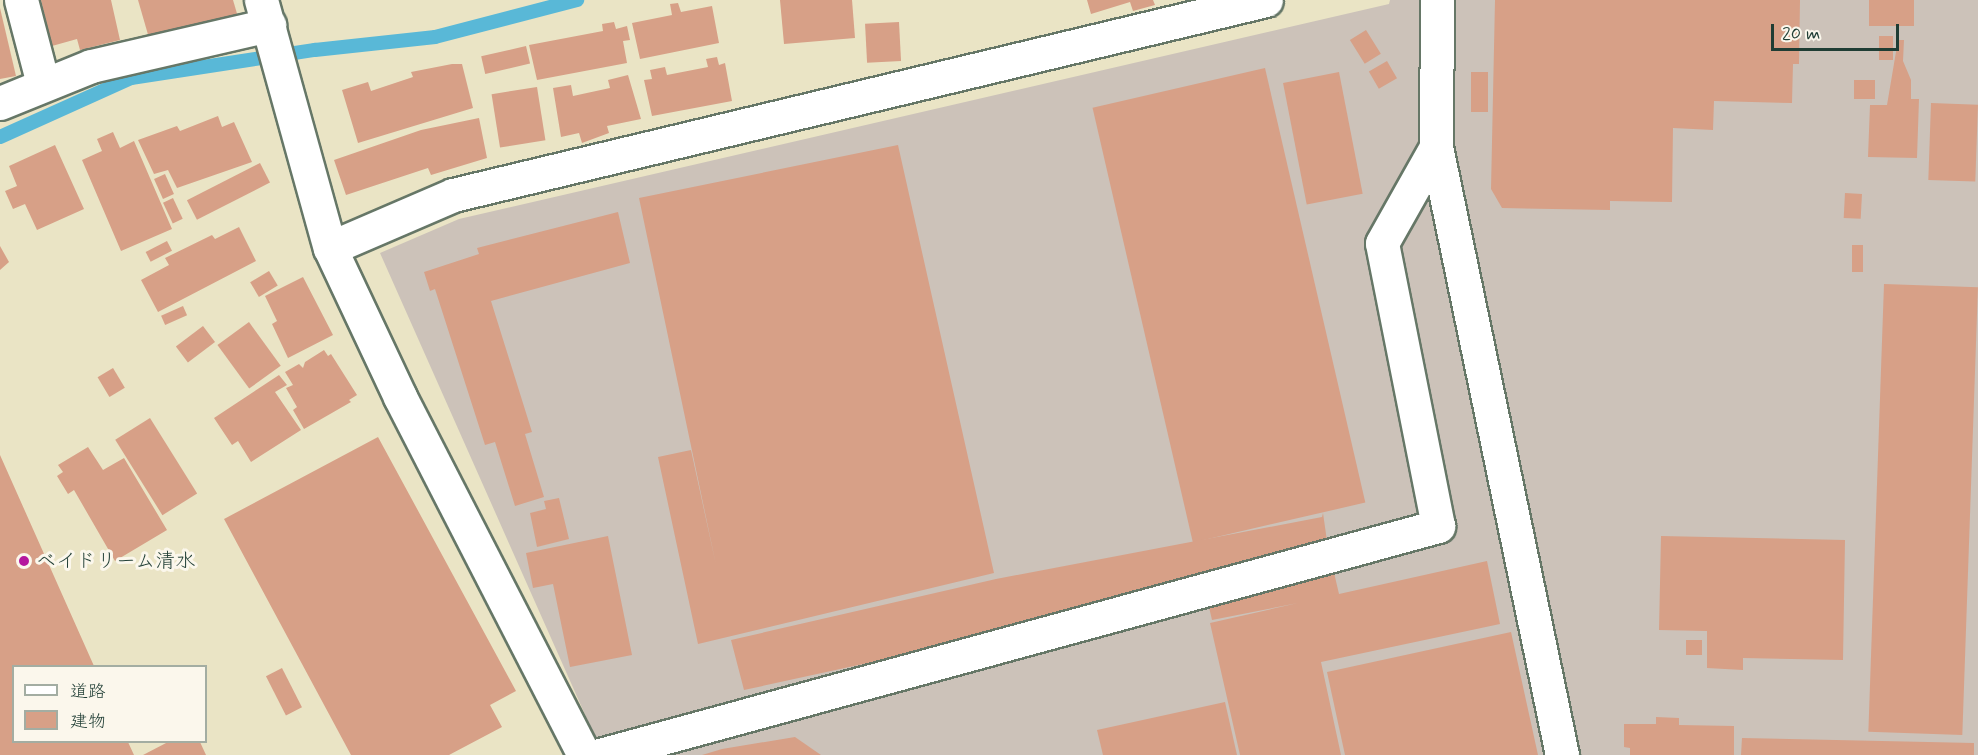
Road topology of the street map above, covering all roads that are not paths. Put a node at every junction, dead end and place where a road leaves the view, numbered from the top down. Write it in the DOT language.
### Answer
graph roads {
  1 [pos="21,0"];
  2 [pos="1266,0"];
  3 [pos="1437,0"];
  4 [pos="268,22"];
  5 [pos="43,84"];
  6 [pos="0,103"];
  7 [pos="1436,147"];
  8 [pos="330,248"];
  9 [pos="584,755"];
  10 [pos="600,755"];
  11 [pos="1562,755"];
  1 -- 5 [label="street"];
  2 -- 8 [label="street"];
  3 -- 7 [label="street"];
  4 -- 5 [label="street"];
  4 -- 8 [label="street"];
  5 -- 6 [label="street"];
  7 -- 10 [label="street"];
  7 -- 11 [label="street"];
  8 -- 9 [label="street"];
}
